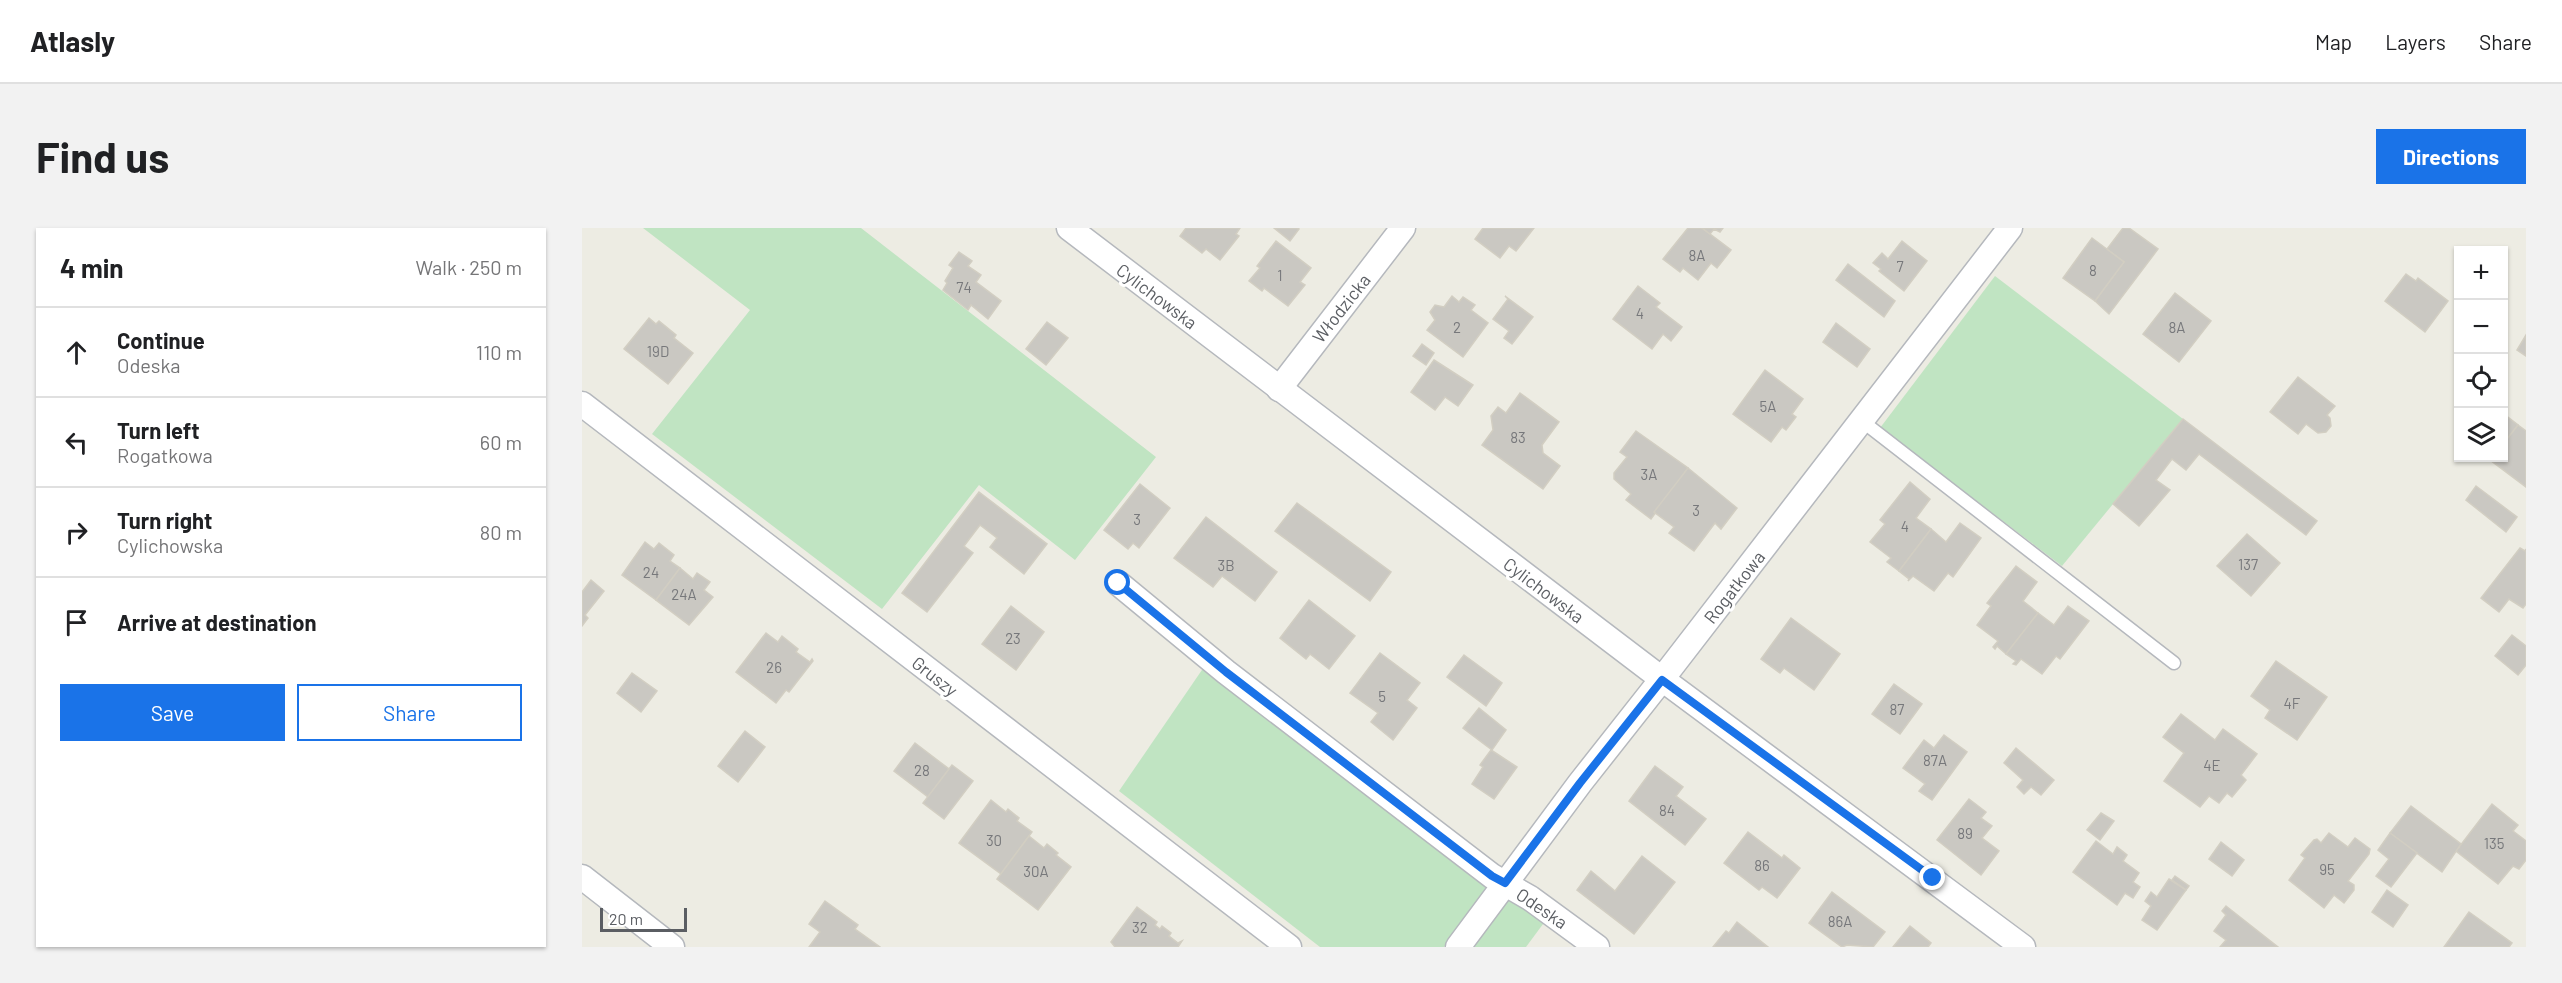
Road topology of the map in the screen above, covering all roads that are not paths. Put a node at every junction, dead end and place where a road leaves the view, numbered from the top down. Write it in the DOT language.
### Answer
graph roads {
  1 [pos="1069,228"];
  2 [pos="1403,228"];
  3 [pos="2010,228"];
  4 [pos="1280,389"];
  5 [pos="582,404"];
  6 [pos="1862,421"];
  7 [pos="1118,583"];
  8 [pos="2174,663"];
  9 [pos="1662,680"];
  10 [pos="582,878"];
  11 [pos="1505,883"];
  12 [pos="672,947"];
  13 [pos="1289,947"];
  14 [pos="1458,947"];
  15 [pos="1597,947"];
  16 [pos="2023,947"];
  1 -- 4 [label="street, Cylichowska"];
  2 -- 4 [label="street, Włodzicka"];
  3 -- 6 [label="street, Rogatkowa"];
  4 -- 9 [label="street, Cylichowska"];
  5 -- 13 [label="street, Gruszy"];
  6 -- 8 [label="lane"];
  6 -- 9 [label="street, Rogatkowa"];
  7 -- 11 [label="street, Odeska"];
  9 -- 11 [label="street, Rogatkowa"];
  9 -- 16 [label="street, Cylichowska"];
  10 -- 12 [label="street"];
  11 -- 14 [label="street, Rogatkowa"];
  11 -- 15 [label="street, Odeska"];
}
